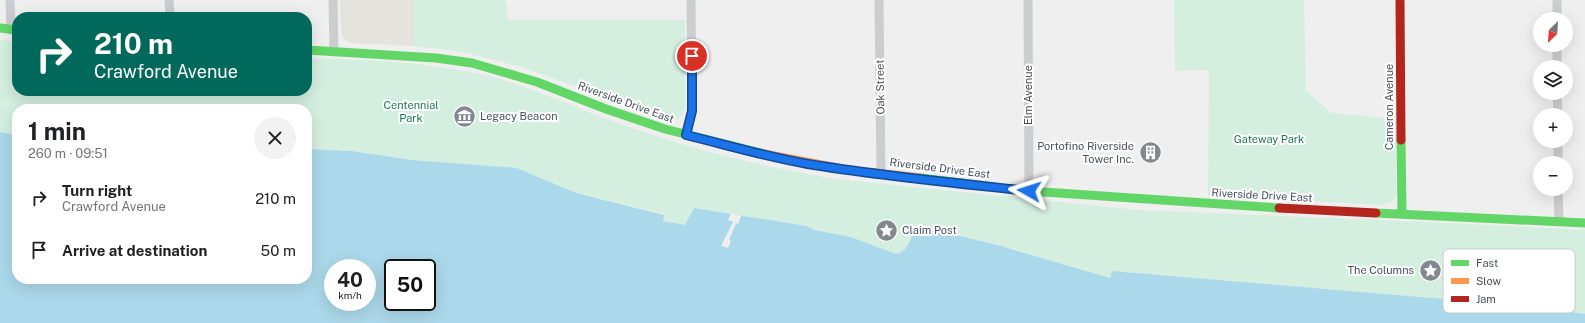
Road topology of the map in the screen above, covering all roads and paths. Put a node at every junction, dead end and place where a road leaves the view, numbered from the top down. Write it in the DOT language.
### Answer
graph roads {
  1 [pos="10,0"];
  2 [pos="169,0"];
  3 [pos="333,0"];
  4 [pos="692,0"];
  5 [pos="880,0"];
  6 [pos="1028,0"];
  7 [pos="1400,0"];
  8 [pos="1557,0"];
  9 [pos="170,12"];
  10 [pos="1557,12"];
  11 [pos="12,15"];
  12 [pos="0,28"];
  13 [pos="12,30"];
  14 [pos="312,50"];
  15 [pos="334,51"];
  16 [pos="686,135"];
  17 [pos="881,174"];
  18 [pos="1029,191"];
  19 [pos="1558,196"];
  20 [pos="1402,214"];
  21 [pos="1559,221"];
  22 [pos="1585,223"];
  1 -- 11 [label="street"];
  2 -- 9 [label="street"];
  3 -- 15 [label="street"];
  4 -- 16 [label="street"];
  5 -- 17 [label="street, Oak Street"];
  6 -- 18 [label="street, Elm Avenue"];
  7 -- 20 [label="main road, Cameron Avenue"];
  8 -- 10 [label="street"];
  12 -- 13 [label="main road"];
  14 -- 15 [label="main road, Riverside Drive East"];
  15 -- 16 [label="main road, Riverside Drive East"];
  16 -- 17 [label="main road, Riverside Drive East"];
  17 -- 18 [label="main road, Riverside Drive East"];
  18 -- 20 [label="main road, Riverside Drive East"];
  19 -- 21 [label="street"];
  20 -- 21 [label="main road, Riverside Drive East"];
  21 -- 22 [label="main road, Riverside Drive East"];
}
